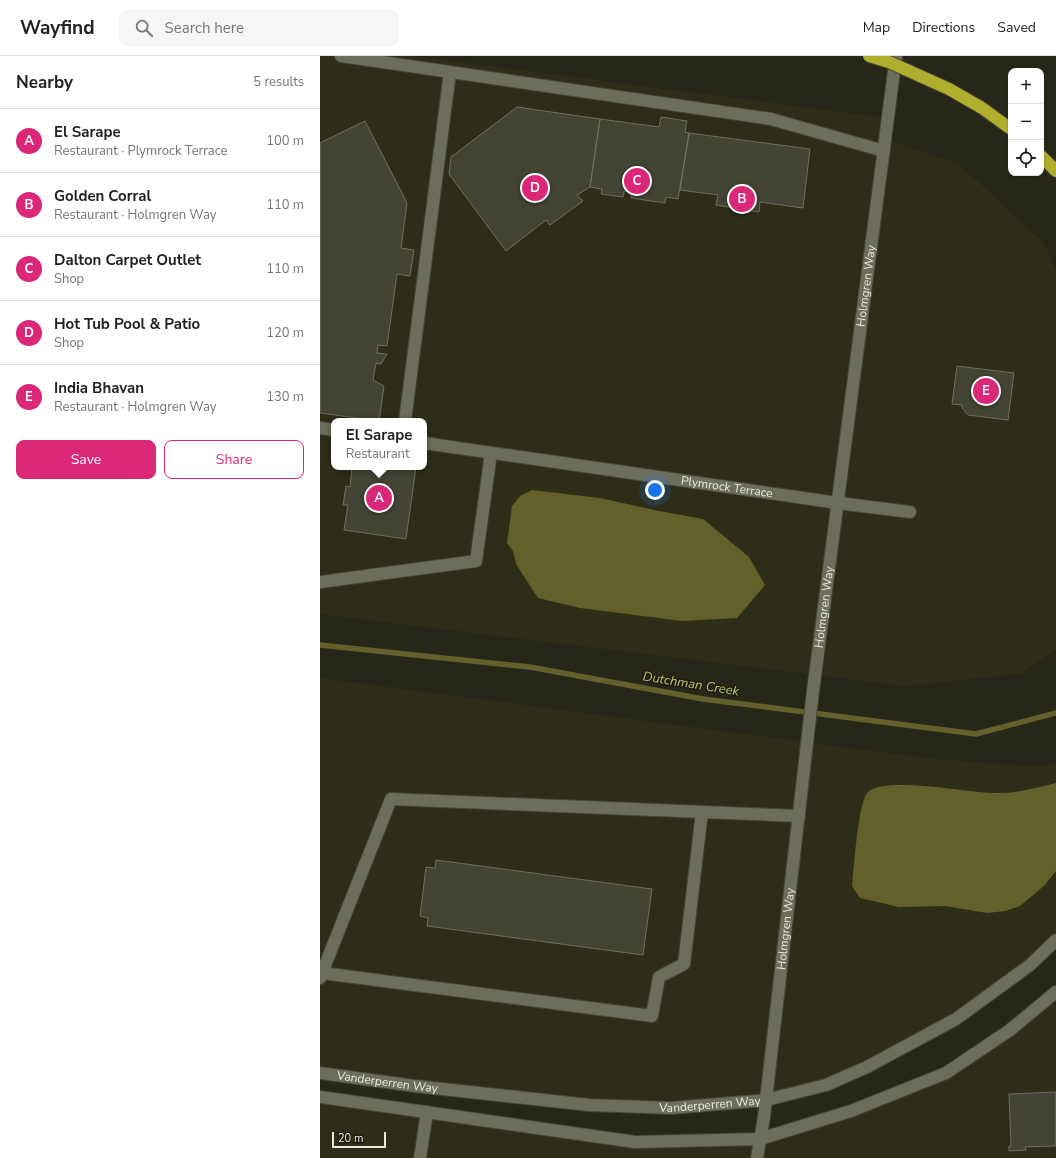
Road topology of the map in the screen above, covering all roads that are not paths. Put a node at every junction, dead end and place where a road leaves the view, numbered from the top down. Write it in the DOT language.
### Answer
graph roads {
  1 [pos="341,56"];
  2 [pos="869,56"];
  3 [pos="896,56"];
  4 [pos="450,72"];
  5 [pos="1008,127"];
  6 [pos="884,151"];
  7 [pos="1044,159"];
  8 [pos="1056,171"];
  9 [pos="405,418"];
  10 [pos="320,428"];
  11 [pos="331,430"];
  12 [pos="427,443"];
  13 [pos="491,453"];
  14 [pos="838,503"];
  15 [pos="910,512"];
  16 [pos="320,582"];
  17 [pos="702,812"];
  18 [pos="799,816"];
  19 [pos="1056,940"];
  20 [pos="321,976"];
  21 [pos="1056,992"];
  22 [pos="320,1072"];
  23 [pos="320,1097"];
  24 [pos="766,1100"];
  25 [pos="427,1112"];
  26 [pos="760,1139"];
  27 [pos="420,1158"];
  28 [pos="757,1158"];
  1 -- 4 [label="street"];
  2 -- 5 [label="highway, bridge"];
  3 -- 6 [label="street, Holmgren Way"];
  4 -- 6 [label="street"];
  4 -- 9 [label="street"];
  6 -- 14 [label="street, Holmgren Way"];
  7 -- 8 [label="highway"];
  10 -- 11 [label="street"];
  12 -- 13 [label="street, Plymrock Terrace"];
  13 -- 14 [label="street, Plymrock Terrace"];
  13 -- 16 [label="street"];
  14 -- 15 [label="street, Plymrock Terrace"];
  14 -- 18 [label="street, Holmgren Way"];
  17 -- 18 [label="street"];
  17 -- 20 [label="street"];
  17 -- 20 [label="street"];
  18 -- 24 [label="street, Holmgren Way"];
  19 -- 24 [label="street, Vanderperren Way"];
  21 -- 26 [label="street, Vanderperren Way"];
  22 -- 24 [label="street, Vanderperren Way"];
  23 -- 25 [label="street, Vanderperren Way"];
  24 -- 26 [label="street, Holmgren Way"];
  25 -- 26 [label="street, Vanderperren Way"];
  25 -- 27 [label="street"];
  26 -- 28 [label="street, Holmgren Way"];
}
